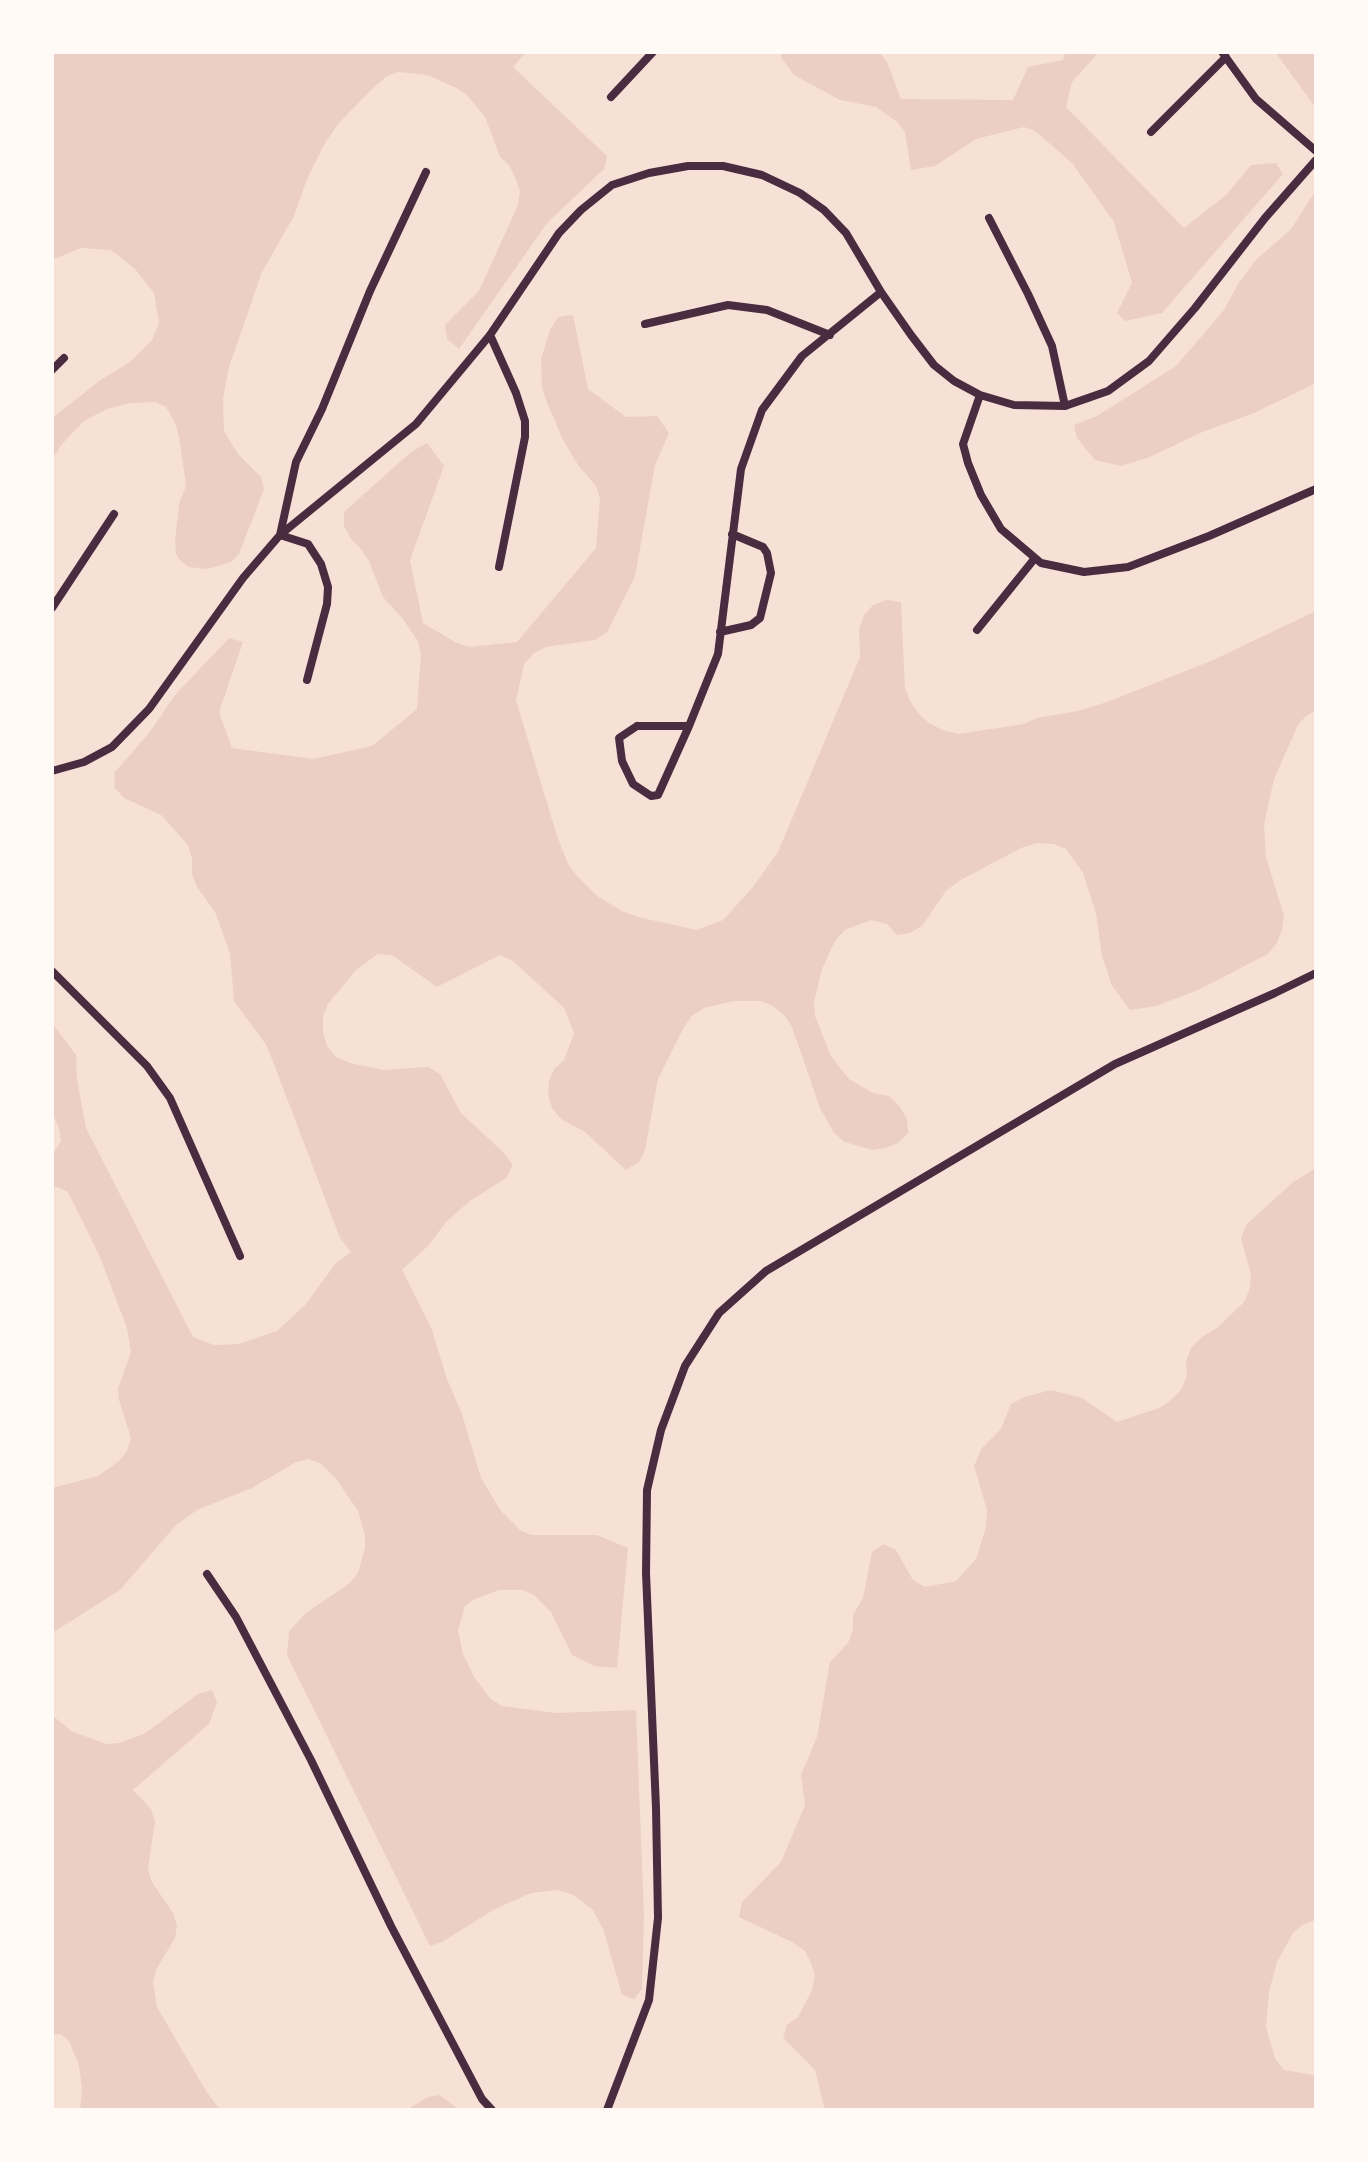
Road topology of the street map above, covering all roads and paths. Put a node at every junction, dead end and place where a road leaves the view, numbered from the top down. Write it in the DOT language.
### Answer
graph roads {
  1 [pos="653,52"];
  2 [pos="1224,55"];
  3 [pos="611,97"];
  4 [pos="1151,132"];
  5 [pos="1316,151"];
  6 [pos="1316,160"];
  7 [pos="426,172"];
  8 [pos="989,218"];
  9 [pos="881,292"];
  10 [pos="645,324"];
  11 [pos="490,335"];
  12 [pos="830,335"];
  13 [pos="64,358"];
  14 [pos="52,370"];
  15 [pos="980,395"];
  16 [pos="1065,406"];
  17 [pos="1316,489"];
  18 [pos="114,514"];
  19 [pos="732,534"];
  20 [pos="280,535"];
  21 [pos="1035,558"];
  22 [pos="499,567"];
  23 [pos="52,608"];
  24 [pos="977,630"];
  25 [pos="720,632"];
  26 [pos="307,680"];
  27 [pos="689,726"];
  28 [pos="52,771"];
  29 [pos="52,971"];
  30 [pos="1316,973"];
  31 [pos="240,1256"];
  32 [pos="207,1574"];
  33 [pos="492,2110"];
  34 [pos="607,2110"];
  1 -- 3 [label="street"];
  2 -- 4 [label="street"];
  2 -- 5 [label="street"];
  6 -- 16 [label="street"];
  7 -- 20 [label="street"];
  8 -- 16 [label="street"];
  9 -- 11 [label="street"];
  9 -- 12 [label="street"];
  9 -- 15 [label="street"];
  10 -- 12 [label="street"];
  11 -- 20 [label="street"];
  11 -- 22 [label="street"];
  12 -- 19 [label="street"];
  13 -- 14 [label="street"];
  15 -- 16 [label="street"];
  15 -- 21 [label="street"];
  17 -- 21 [label="street"];
  18 -- 23 [label="street"];
  19 -- 25 [label="street"];
  19 -- 25 [label="street"];
  20 -- 26 [label="street"];
  20 -- 28 [label="street"];
  21 -- 24 [label="street"];
  25 -- 27 [label="street"];
  27 -- 27 [label="street"];
  29 -- 31 [label="street"];
  30 -- 34 [label="street"];
  32 -- 33 [label="street"];
}
